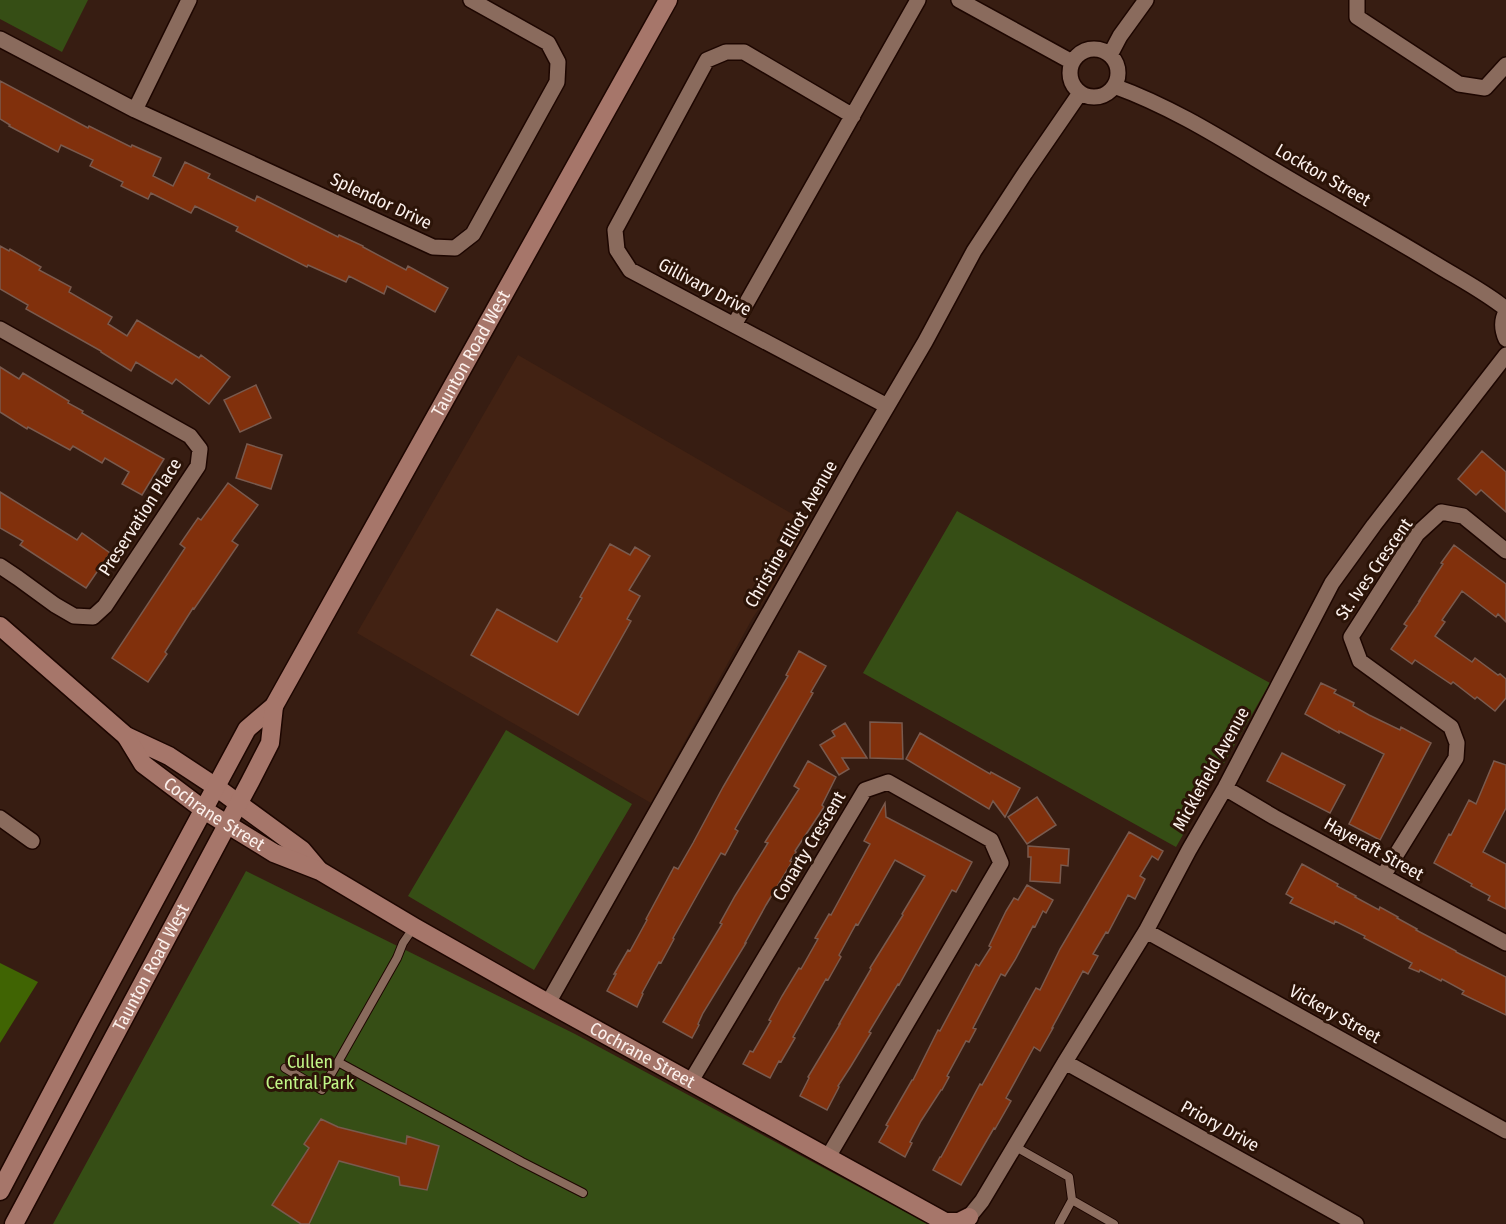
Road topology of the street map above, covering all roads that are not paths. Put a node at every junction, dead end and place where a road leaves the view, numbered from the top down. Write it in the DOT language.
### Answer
graph roads {
  1 [pos="189,0"];
  2 [pos="471,0"];
  3 [pos="668,0"];
  4 [pos="918,0"];
  5 [pos="959,0"];
  6 [pos="1146,0"];
  7 [pos="1357,0"];
  8 [pos="0,39"];
  9 [pos="1110,55"];
  10 [pos="1072,62"];
  11 [pos="1506,65"];
  12 [pos="1114,86"];
  13 [pos="1080,93"];
  14 [pos="135,110"];
  15 [pos="853,116"];
  16 [pos="1506,311"];
  17 [pos="734,325"];
  18 [pos="0,329"];
  19 [pos="1506,339"];
  20 [pos="1506,355"];
  21 [pos="887,406"];
  22 [pos="1506,551"];
  23 [pos="0,566"];
  24 [pos="0,627"];
  25 [pos="274,706"];
  26 [pos="126,736"];
  27 [pos="216,787"];
  28 [pos="1225,788"];
  29 [pos="239,803"];
  30 [pos="204,810"];
  31 [pos="0,818"];
  32 [pos="228,824"];
  33 [pos="32,841"];
  34 [pos="320,871"];
  35 [pos="1383,876"];
  36 [pos="414,927"];
  37 [pos="1146,931"];
  38 [pos="1506,943"];
  39 [pos="548,1003"];
  40 [pos="338,1062"];
  41 [pos="1065,1062"];
  42 [pos="285,1068"];
  43 [pos="691,1081"];
  44 [pos="1506,1131"];
  45 [pos="1014,1146"];
  46 [pos="828,1157"];
  47 [pos="0,1191"];
  48 [pos="583,1193"];
  49 [pos="1072,1200"];
  50 [pos="969,1217"];
  51 [pos="14,1224"];
  52 [pos="1059,1224"];
  53 [pos="1114,1224"];
  54 [pos="1356,1224"];
  1 -- 14 [label="street"];
  2 -- 14 [label="street, Splendor Drive"];
  3 -- 25 [label="main road, Taunton Road West"];
  4 -- 15 [label="street"];
  5 -- 10 [label="street"];
  6 -- 9 [label="street"];
  7 -- 11 [label="street"];
  8 -- 14 [label="street, Splendor Drive"];
  9 -- 10 [label="street"];
  9 -- 12 [label="street"];
  10 -- 13 [label="street"];
  12 -- 13 [label="street"];
  12 -- 16 [label="street, Lockton Street"];
  13 -- 21 [label="street, Christine Elliot Avenue"];
  15 -- 17 [label="street"];
  15 -- 17 [label="street, Gillivary Drive"];
  16 -- 19 [label="street"];
  17 -- 21 [label="street, Gillivary Drive"];
  18 -- 23 [label="street, Preservation Place"];
  20 -- 28 [label="street, Micklefield Avenue"];
  21 -- 39 [label="street, Christine Elliot Avenue"];
  22 -- 35 [label="street, St. Ives Crescent"];
  24 -- 26 [label="main road, Cochrane Street"];
  25 -- 27 [label="main road, Taunton Road West"];
  25 -- 29 [label="main road, Taunton Road West"];
  26 -- 27 [label="main road, Cochrane Street"];
  26 -- 30 [label="main road, Cochrane Street"];
  27 -- 29 [label="main road, Cochrane Street"];
  27 -- 30 [label="main road, Taunton Road West"];
  28 -- 35 [label="street, Hayeraft Street"];
  28 -- 37 [label="street, Micklefield Avenue"];
  29 -- 32 [label="main road, Taunton Road West"];
  29 -- 34 [label="main road, Cochrane Street"];
  30 -- 32 [label="main road, Cochrane Street"];
  30 -- 47 [label="main road, Taunton Road West"];
  31 -- 33 [label="street"];
  32 -- 34 [label="main road, Cochrane Street"];
  32 -- 51 [label="main road, Taunton Road West"];
  34 -- 36 [label="main road, Cochrane Street"];
  35 -- 38 [label="street, Hayeraft Street"];
  36 -- 39 [label="main road, Cochrane Street"];
  36 -- 40 [label="lane"];
  37 -- 41 [label="street, Micklefield Avenue"];
  37 -- 44 [label="street, Vickery Street"];
  39 -- 43 [label="main road, Cochrane Street"];
  40 -- 42 [label="lane"];
  40 -- 48 [label="lane"];
  41 -- 45 [label="street, Micklefield Avenue"];
  41 -- 54 [label="street, Priory Drive"];
  43 -- 46 [label="main road, Cochrane Street"];
  43 -- 46 [label="street, Conarty Crescent"];
  45 -- 49 [label="lane"];
  45 -- 50 [label="street, Micklefield Avenue"];
  46 -- 50 [label="main road, Cochrane Street"];
  49 -- 52 [label="lane"];
  49 -- 53 [label="lane"];
}
